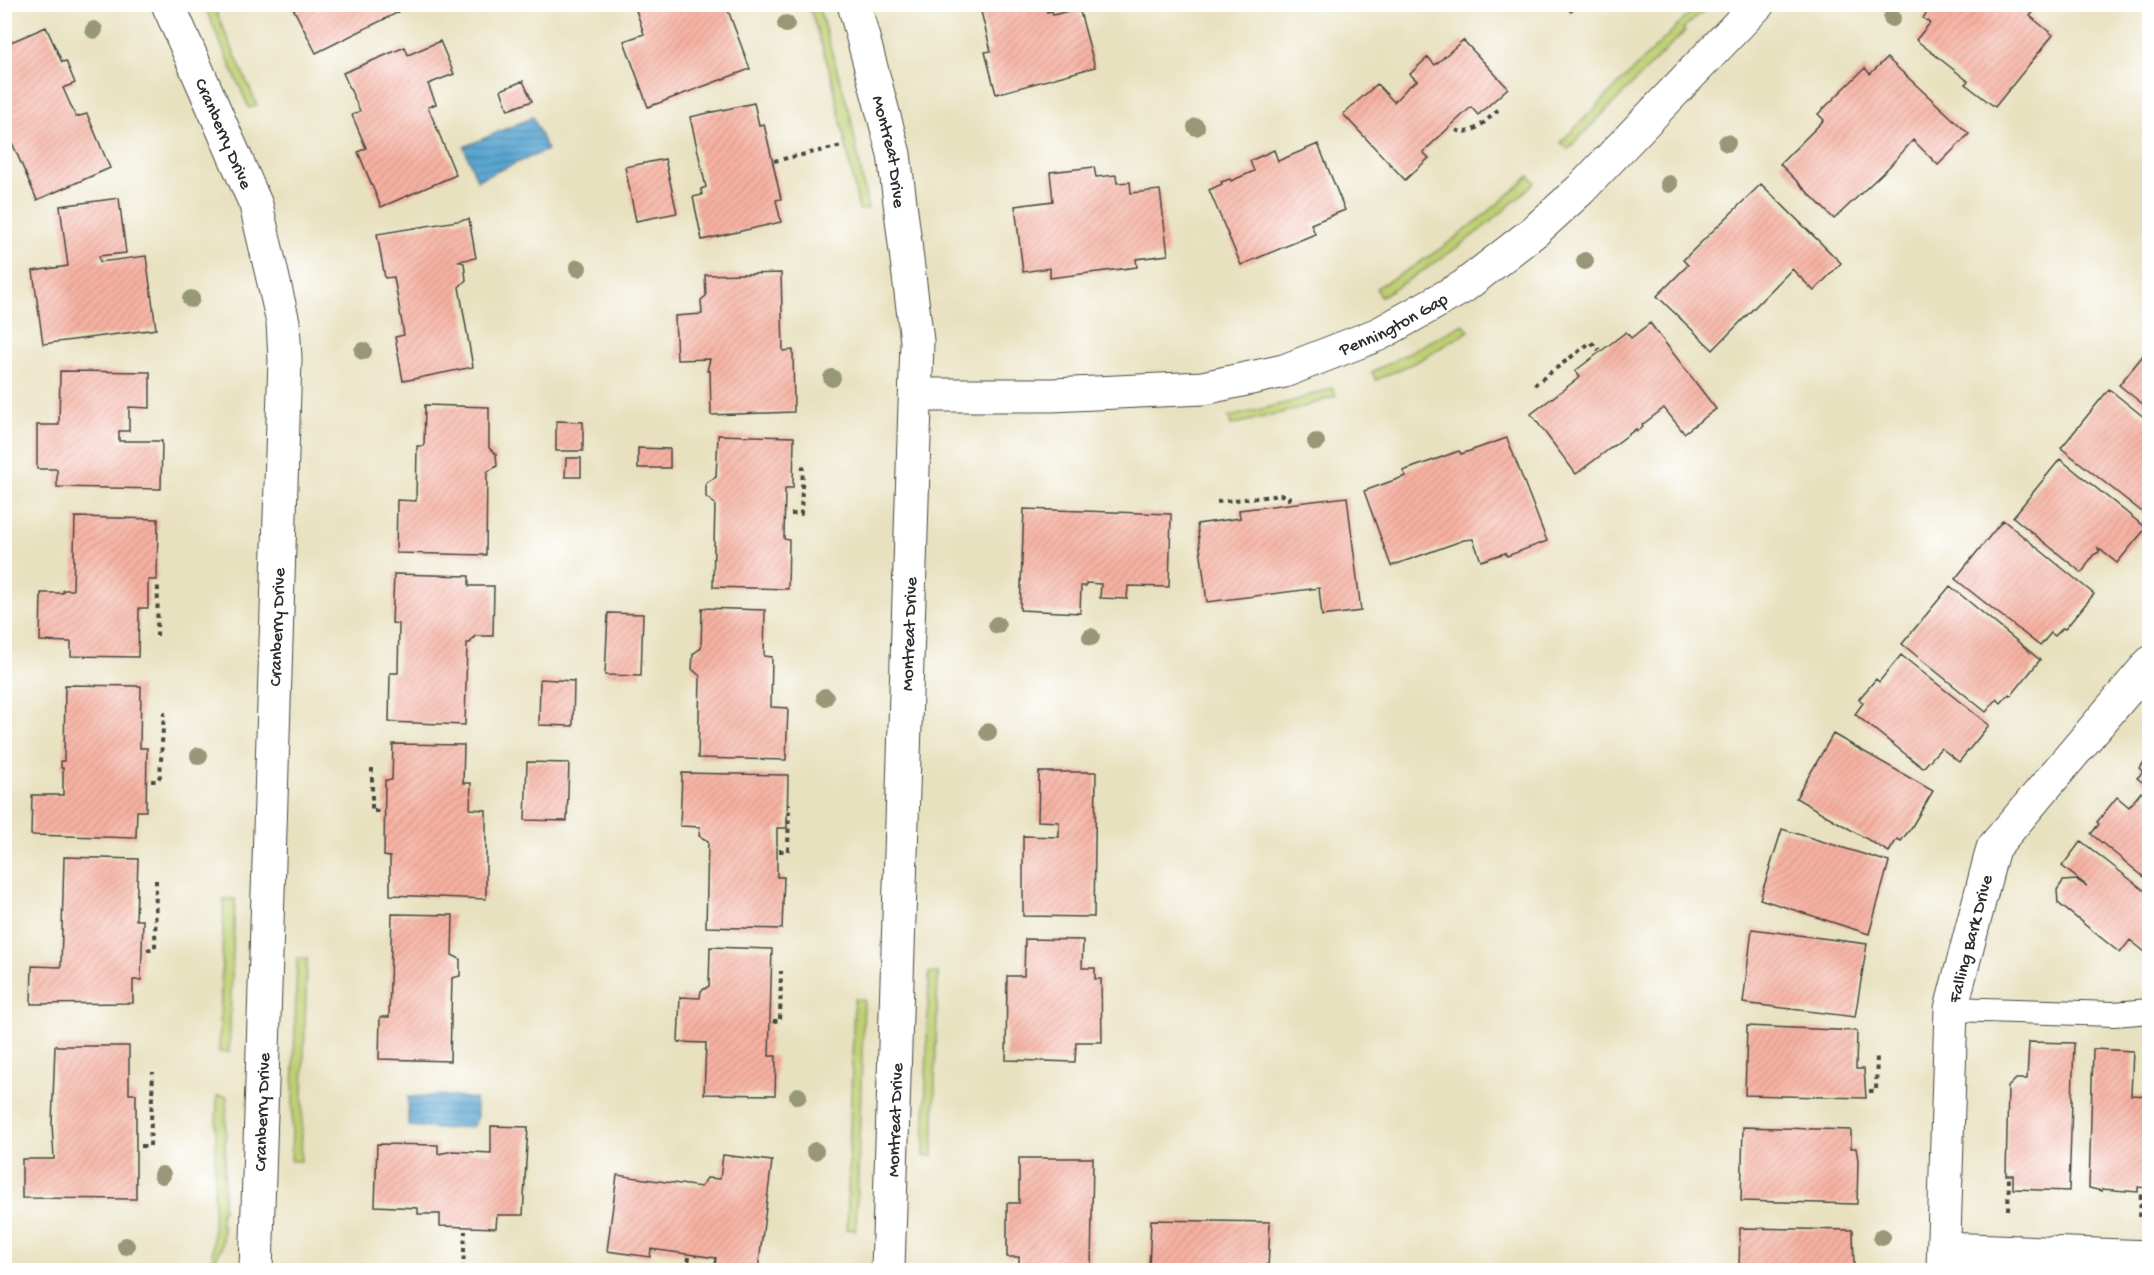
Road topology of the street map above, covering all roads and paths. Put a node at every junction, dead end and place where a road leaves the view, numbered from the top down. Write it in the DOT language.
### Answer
graph roads {
  1 [pos="168,4"];
  2 [pos="854,4"];
  3 [pos="1758,4"];
  4 [pos="1500,108"];
  5 [pos="1456,130"];
  6 [pos="842,146"];
  7 [pos="774,161"];
  8 [pos="1599,350"];
  9 [pos="1534,385"];
  10 [pos="917,395"];
  11 [pos="803,464"];
  12 [pos="1217,502"];
  13 [pos="1289,502"];
  14 [pos="791,514"];
  15 [pos="158,583"];
  16 [pos="157,636"];
  17 [pos="2150,663"];
  18 [pos="164,712"];
  19 [pos="372,768"];
  20 [pos="151,781"];
  21 [pos="789,804"];
  22 [pos="383,811"];
  23 [pos="779,851"];
  24 [pos="156,880"];
  25 [pos="147,950"];
  26 [pos="781,971"];
  27 [pos="1951,1010"];
  28 [pos="2150,1011"];
  29 [pos="773,1021"];
  30 [pos="1877,1053"];
  31 [pos="153,1072"];
  32 [pos="1869,1091"];
  33 [pos="141,1146"];
  34 [pos="2009,1178"];
  35 [pos="2141,1191"];
  36 [pos="2008,1214"];
  37 [pos="2140,1223"];
  38 [pos="465,1231"];
  39 [pos="688,1257"];
  40 [pos="2150,1257"];
  41 [pos="1944,1260"];
  42 [pos="256,1270"];
  43 [pos="463,1270"];
  44 [pos="687,1270"];
  45 [pos="888,1270"];
  1 -- 42 [label="street, Cranberry Drive"];
  2 -- 10 [label="street, Montreat Drive"];
  3 -- 10 [label="street, Pennington Gap"];
  4 -- 5 [label="path"];
  6 -- 7 [label="path"];
  8 -- 9 [label="path"];
  10 -- 45 [label="street, Montreat Drive"];
  11 -- 14 [label="path"];
  12 -- 13 [label="path"];
  15 -- 16 [label="path"];
  17 -- 27 [label="street, Falling Bark Drive"];
  18 -- 20 [label="path"];
  19 -- 22 [label="path"];
  21 -- 23 [label="path"];
  24 -- 25 [label="path"];
  26 -- 29 [label="path"];
  27 -- 28 [label="lane"];
  27 -- 41 [label="street, Falling Bark Drive"];
  30 -- 32 [label="path"];
  31 -- 33 [label="path"];
  34 -- 36 [label="path"];
  35 -- 37 [label="path"];
  38 -- 43 [label="path"];
  39 -- 44 [label="path"];
  40 -- 41 [label="street"];
}
